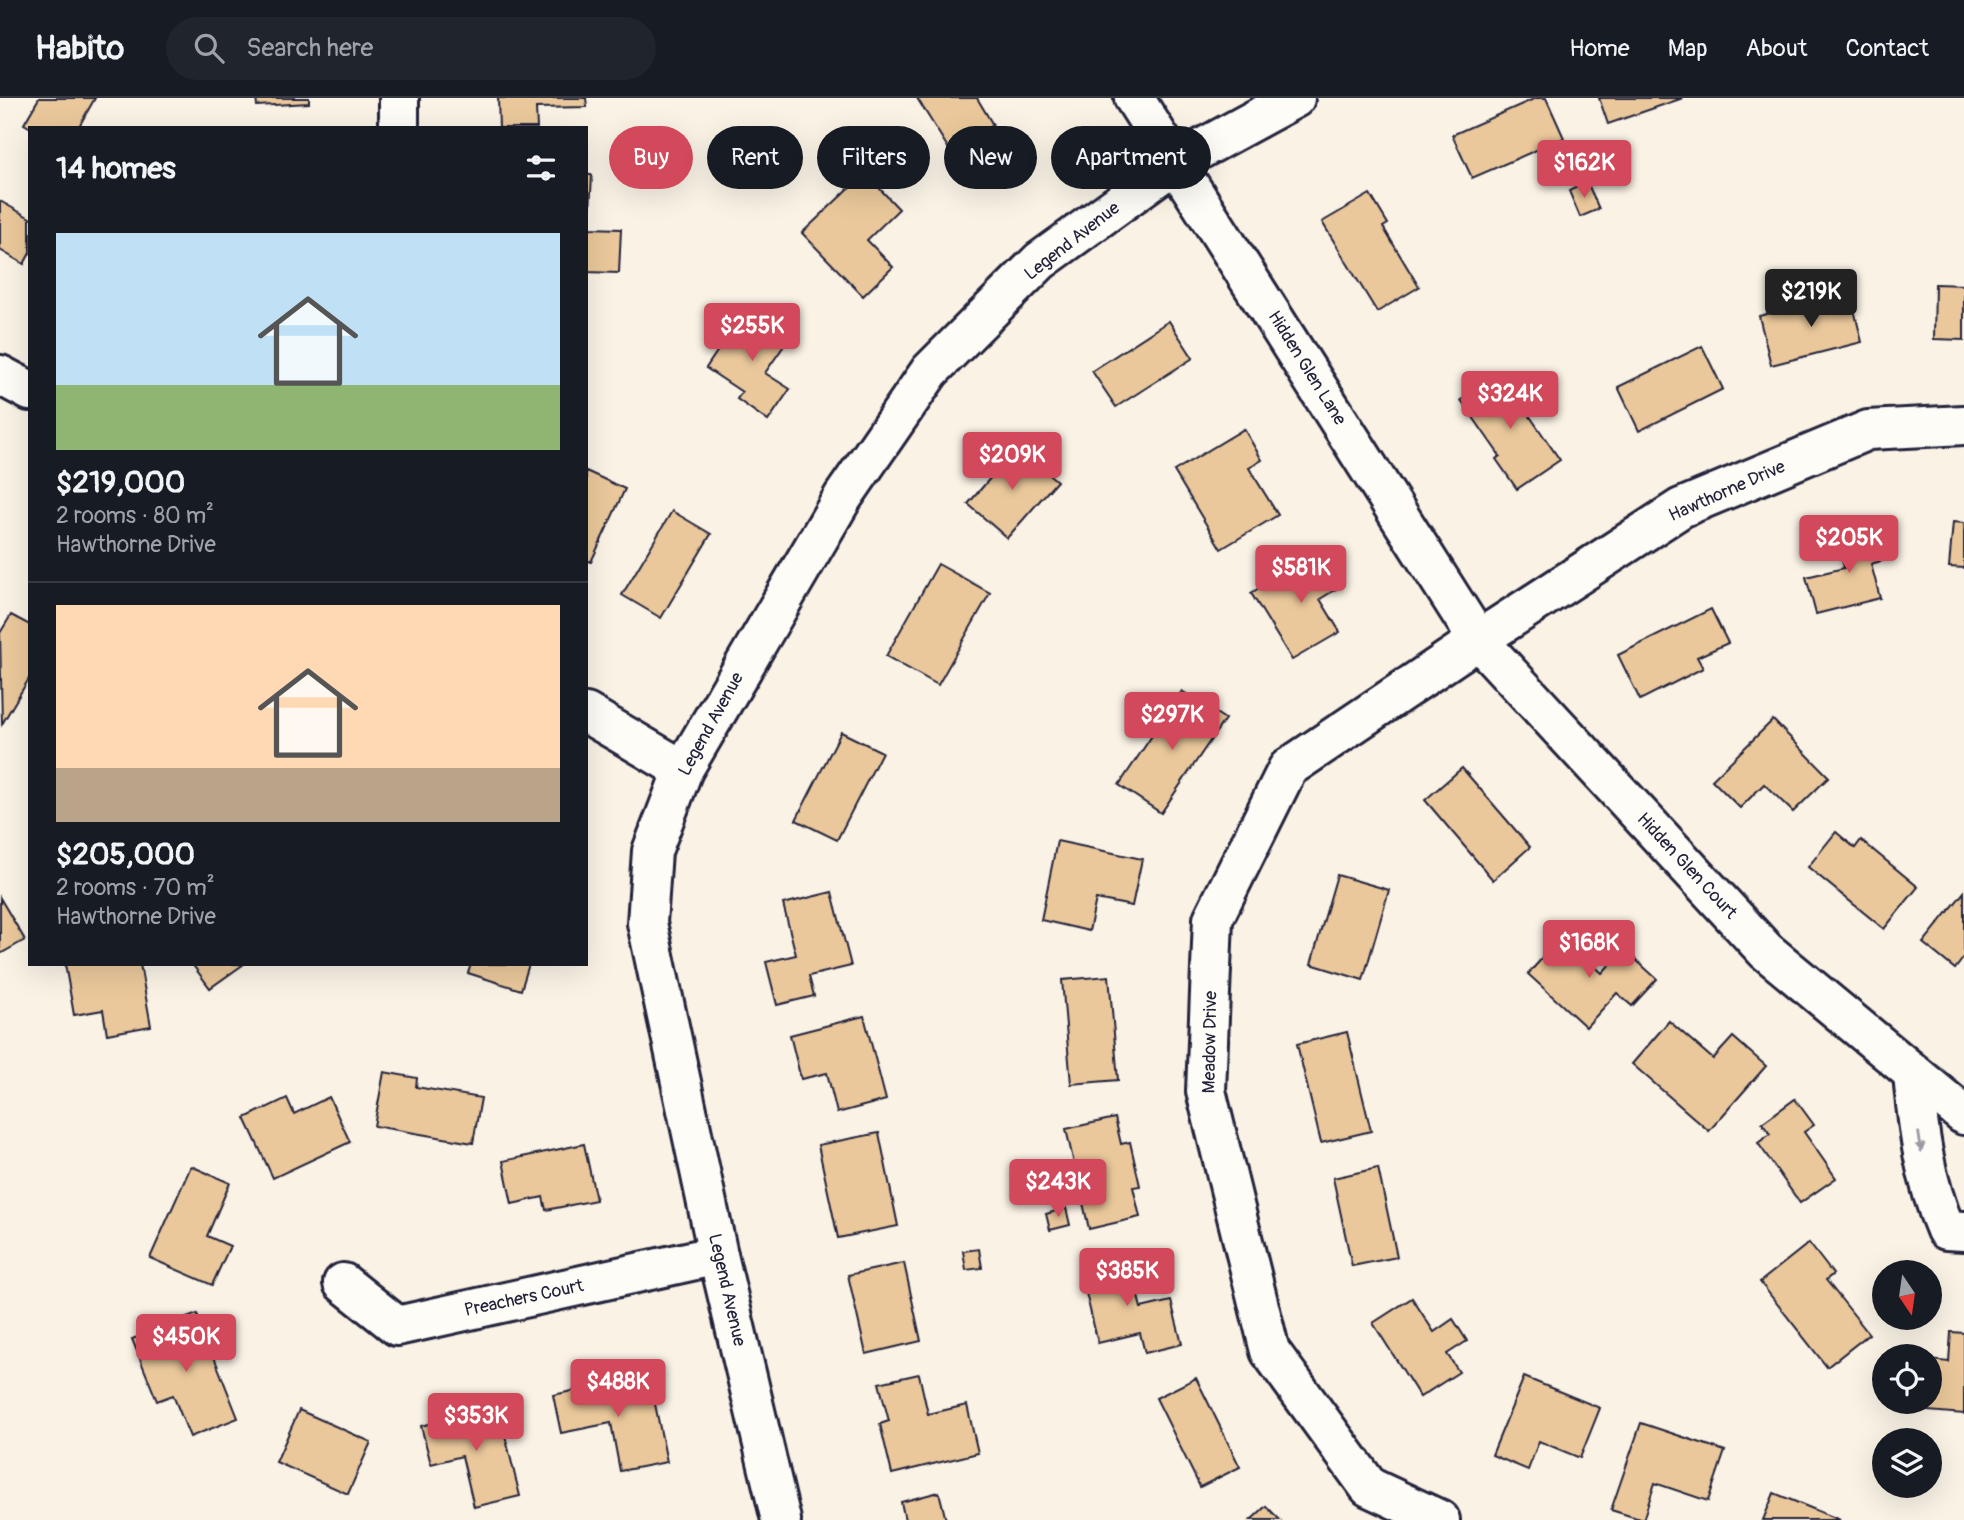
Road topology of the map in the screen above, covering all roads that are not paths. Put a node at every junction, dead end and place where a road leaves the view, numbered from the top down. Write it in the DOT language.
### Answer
graph roads {
  1 [pos="399,98"];
  2 [pos="1134,98"];
  3 [pos="1295,98"];
  4 [pos="400,126"];
  5 [pos="1153,126"];
  6 [pos="1211,144"];
  7 [pos="1140,189"];
  8 [pos="1194,189"];
  9 [pos="0,375"];
  10 [pos="28,390"];
  11 [pos="1964,425"];
  12 [pos="1478,640"];
  13 [pos="588,714"];
  14 [pos="683,770"];
  15 [pos="1913,1074"];
  16 [pos="1964,1115"];
  17 [pos="1964,1231"];
  18 [pos="718,1255"];
  19 [pos="343,1283"];
  20 [pos="781,1520"];
  21 [pos="1440,1520"];
  1 -- 4 [label="street"];
  2 -- 5 [label="street, Hidden Glen Lane"];
  3 -- 6 [label="street, Legend Avenue"];
  7 -- 14 [label="street, Legend Avenue"];
  8 -- 12 [label="street, Hidden Glen Lane"];
  9 -- 10 [label="street"];
  11 -- 12 [label="street, Hawthorne Drive"];
  12 -- 15 [label="street, Hidden Glen Court"];
  12 -- 21 [label="street, Meadow Drive"];
  13 -- 14 [label="street"];
  14 -- 18 [label="street, Legend Avenue"];
  15 -- 16 [label="street, Hidden Glen Court"];
  15 -- 17 [label="street, one-way"];
  18 -- 19 [label="street, Preachers Court"];
  18 -- 20 [label="street, Legend Avenue"];
}
